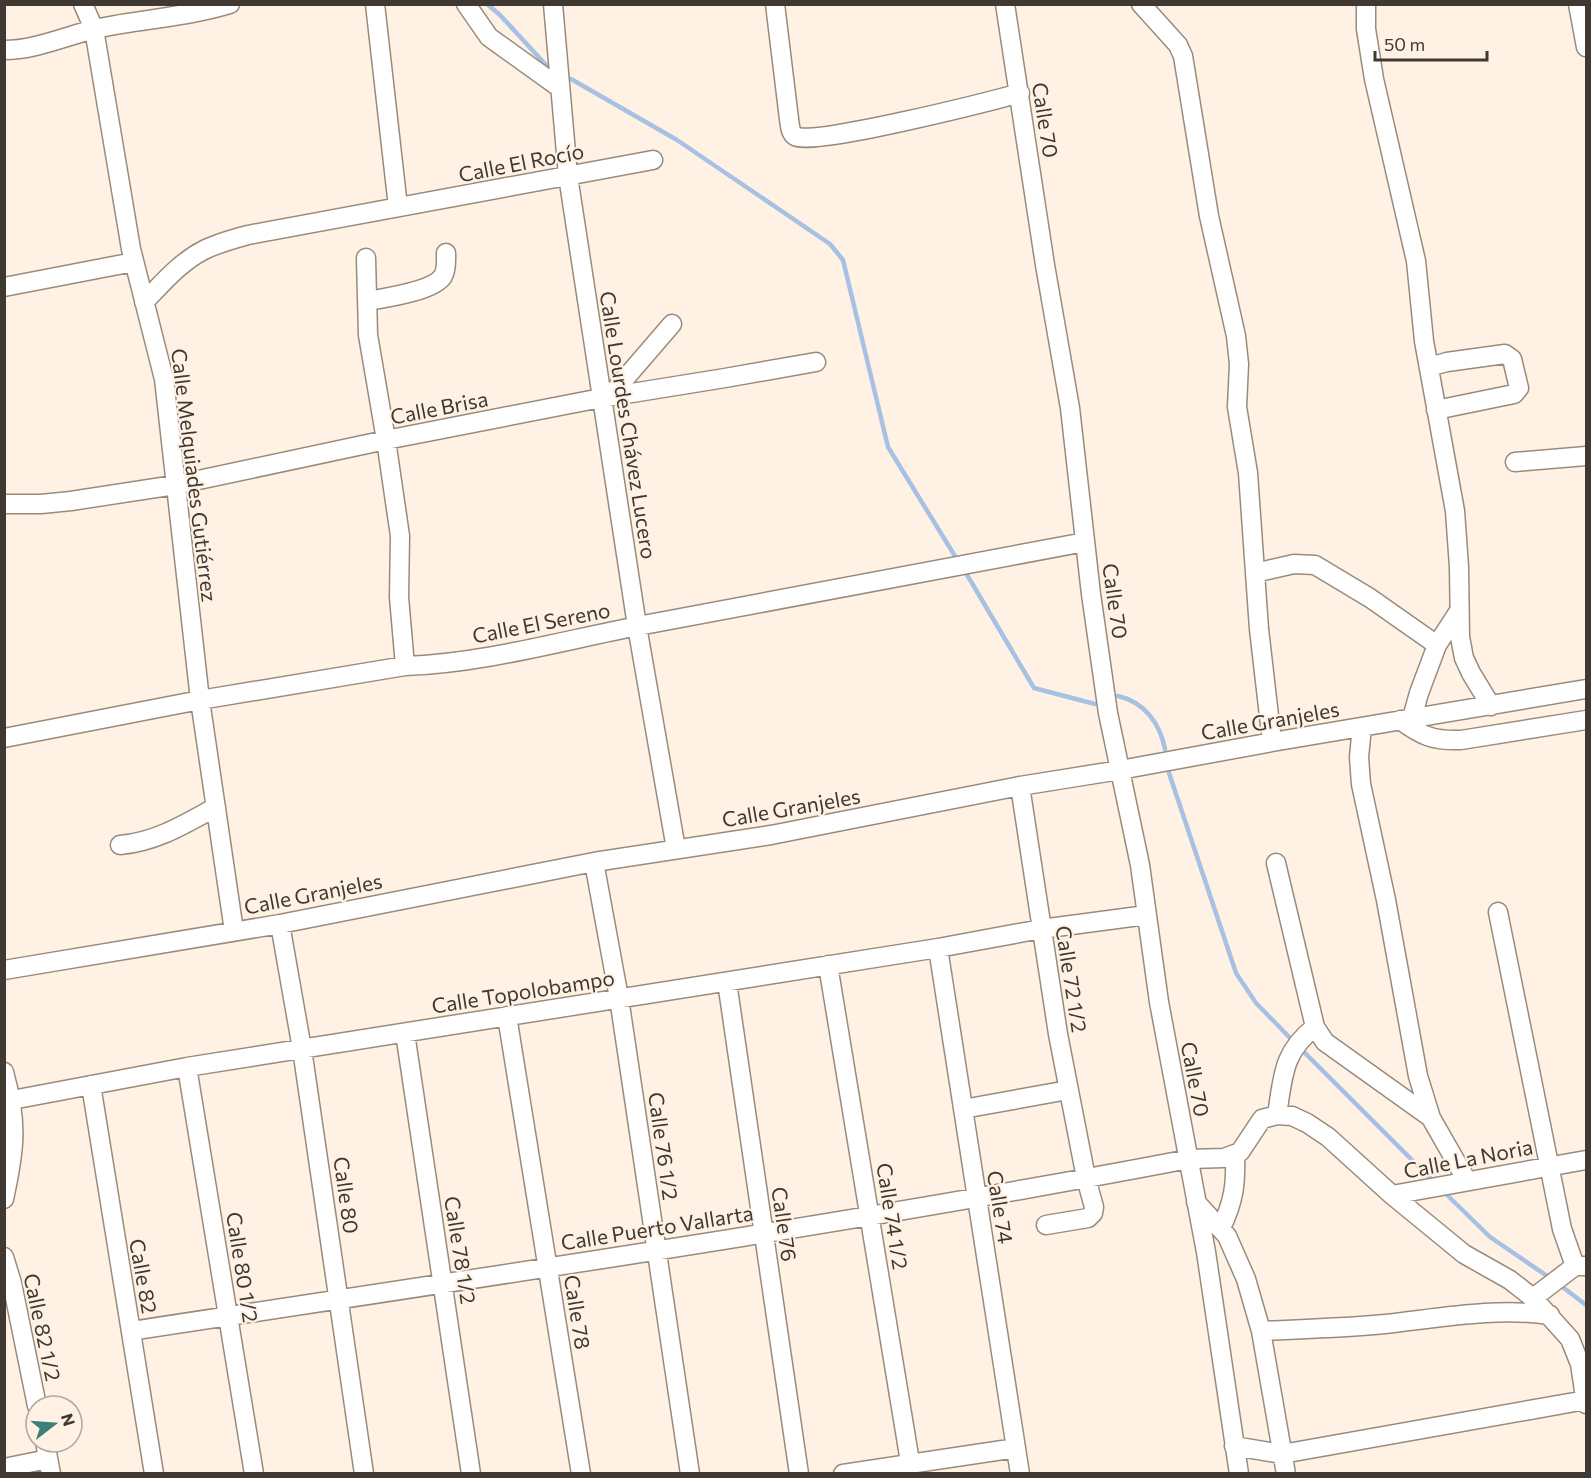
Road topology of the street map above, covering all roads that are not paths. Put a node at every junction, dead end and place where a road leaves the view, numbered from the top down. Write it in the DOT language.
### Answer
graph roads {
  1 [pos="83,4"];
  2 [pos="230,4"];
  3 [pos="375,4"];
  4 [pos="466,4"];
  5 [pos="554,4"];
  6 [pos="775,4"];
  7 [pos="1005,4"];
  8 [pos="1141,4"];
  9 [pos="1366,4"];
  10 [pos="1578,4"];
  11 [pos="94,29"];
  12 [pos="1587,47"];
  13 [pos="4,50"];
  14 [pos="560,88"];
  15 [pos="1020,93"];
  16 [pos="652,160"];
  17 [pos="568,176"];
  18 [pos="398,207"];
  19 [pos="446,253"];
  20 [pos="366,258"];
  21 [pos="134,262"];
  22 [pos="4,287"];
  23 [pos="144,302"];
  24 [pos="368,302"];
  25 [pos="672,324"];
  26 [pos="816,362"];
  27 [pos="1428,367"];
  28 [pos="606,397"];
  29 [pos="1436,410"];
  30 [pos="386,440"];
  31 [pos="1587,456"];
  32 [pos="1515,462"];
  33 [pos="175,485"];
  34 [pos="4,504"];
  35 [pos="1086,542"];
  36 [pos="1255,573"];
  37 [pos="1459,611"];
  38 [pos="637,626"];
  39 [pos="1437,645"];
  40 [pos="405,666"];
  41 [pos="1587,689"];
  42 [pos="200,700"];
  43 [pos="1491,706"];
  44 [pos="1406,719"];
  45 [pos="1587,720"];
  46 [pos="1362,727"];
  47 [pos="4,738"];
  48 [pos="1272,742"];
  49 [pos="1120,770"];
  50 [pos="1020,786"];
  51 [pos="216,807"];
  52 [pos="120,845"];
  53 [pos="676,849"];
  54 [pos="594,862"];
  55 [pos="1276,863"];
  56 [pos="1498,912"];
  57 [pos="1147,915"];
  58 [pos="280,924"];
  59 [pos="1041,929"];
  60 [pos="234,931"];
  61 [pos="938,948"];
  62 [pos="828,965"];
  63 [pos="4,970"];
  64 [pos="727,982"];
  65 [pos="619,998"];
  66 [pos="507,1016"];
  67 [pos="1309,1031"];
  68 [pos="405,1033"];
  69 [pos="302,1049"];
  70 [pos="188,1067"];
  71 [pos="4,1072"];
  72 [pos="92,1085"];
  73 [pos="1068,1090"];
  74 [pos="12,1100"];
  75 [pos="963,1109"];
  76 [pos="1277,1116"];
  77 [pos="1431,1118"];
  78 [pos="1235,1154"];
  79 [pos="1189,1158"];
  80 [pos="1587,1160"];
  81 [pos="1550,1166"];
  82 [pos="1086,1178"];
  83 [pos="1461,1182"];
  84 [pos="1392,1196"];
  85 [pos="977,1198"];
  86 [pos="4,1199"];
  87 [pos="1196,1201"];
  88 [pos="870,1215"];
  89 [pos="1046,1225"];
  90 [pos="1221,1228"];
  91 [pos="763,1233"];
  92 [pos="657,1251"];
  93 [pos="4,1257"];
  94 [pos="548,1267"];
  95 [pos="1575,1269"];
  96 [pos="444,1282"];
  97 [pos="1538,1295"];
  98 [pos="339,1298"];
  99 [pos="1550,1315"];
  100 [pos="229,1316"];
  101 [pos="131,1331"];
  102 [pos="1261,1331"];
  103 [pos="35,1394"];
  104 [pos="1586,1402"];
  105 [pos="1234,1446"];
  106 [pos="1016,1448"];
  107 [pos="1282,1454"];
  108 [pos="48,1458"];
  109 [pos="4,1468"];
  110 [pos="911,1468"];
  111 [pos="154,1473"];
  112 [pos="254,1473"];
  113 [pos="364,1473"];
  114 [pos="471,1473"];
  115 [pos="581,1473"];
  116 [pos="690,1473"];
  117 [pos="799,1473"];
  118 [pos="843,1473"];
  119 [pos="1020,1473"];
  120 [pos="1239,1473"];
  121 [pos="1286,1473"];
  1 -- 11 [label="street, Calle Melquiades Gutiérrez"];
  2 -- 11 [label="street"];
  3 -- 18 [label="street"];
  4 -- 14 [label="street"];
  5 -- 14 [label="street, Calle Lourdes Chávez Lucero"];
  6 -- 15 [label="street"];
  7 -- 15 [label="street, Calle 70"];
  8 -- 36 [label="street"];
  9 -- 27 [label="street"];
  10 -- 12 [label="street"];
  11 -- 13 [label="street"];
  11 -- 21 [label="street, Calle Melquiades Gutiérrez"];
  14 -- 17 [label="street, Calle Lourdes Chávez Lucero"];
  15 -- 35 [label="street, Calle 70"];
  16 -- 17 [label="street, Calle El Rocío"];
  17 -- 18 [label="street, Calle El Rocío"];
  17 -- 28 [label="street, Calle Lourdes Chávez Lucero"];
  18 -- 23 [label="street, Calle El Rocío"];
  19 -- 24 [label="street"];
  20 -- 24 [label="street"];
  21 -- 22 [label="street"];
  21 -- 23 [label="street, Calle Melquiades Gutiérrez"];
  23 -- 33 [label="street, Calle Melquiades Gutiérrez"];
  24 -- 30 [label="street"];
  25 -- 28 [label="street"];
  26 -- 28 [label="street, Calle Brisa"];
  27 -- 29 [label="street"];
  27 -- 29 [label="street"];
  28 -- 30 [label="street, Calle Brisa"];
  28 -- 38 [label="street, Calle Lourdes Chávez Lucero"];
  29 -- 37 [label="street"];
  30 -- 33 [label="street, Calle Brisa"];
  30 -- 40 [label="street"];
  31 -- 32 [label="street"];
  33 -- 34 [label="street, Calle Brisa"];
  33 -- 42 [label="street, Calle Melquiades Gutiérrez"];
  35 -- 38 [label="street, Calle El Sereno"];
  35 -- 49 [label="street, Calle 70"];
  36 -- 39 [label="street"];
  36 -- 48 [label="street"];
  37 -- 39 [label="street"];
  37 -- 43 [label="street"];
  38 -- 40 [label="street, Calle El Sereno"];
  38 -- 53 [label="street, Calle Lourdes Chávez Lucero"];
  39 -- 44 [label="street"];
  40 -- 42 [label="street, Calle El Sereno"];
  41 -- 43 [label="street, Calle Granjeles"];
  42 -- 47 [label="street, Calle El Sereno"];
  42 -- 51 [label="street, Calle Melquiades Gutiérrez"];
  43 -- 44 [label="street, Calle Granjeles"];
  44 -- 45 [label="street"];
  44 -- 46 [label="street, Calle Granjeles"];
  46 -- 48 [label="street, Calle Granjeles"];
  46 -- 77 [label="street"];
  48 -- 49 [label="street, Calle Granjeles"];
  49 -- 50 [label="street, Calle Granjeles"];
  49 -- 57 [label="street, Calle 70"];
  50 -- 53 [label="street, Calle Granjeles"];
  50 -- 59 [label="street, Calle 72 1/2"];
  51 -- 52 [label="street"];
  51 -- 60 [label="street, Calle Melquiades Gutiérrez"];
  53 -- 54 [label="street, Calle Granjeles"];
  54 -- 58 [label="street, Calle Granjeles"];
  54 -- 65 [label="street, Calle 76 1/2"];
  55 -- 67 [label="street"];
  56 -- 81 [label="street"];
  57 -- 59 [label="street, Calle Topolobampo"];
  57 -- 79 [label="street, Calle 70"];
  58 -- 60 [label="street, Calle Granjeles"];
  58 -- 69 [label="street, Calle 80"];
  59 -- 61 [label="street, Calle Topolobampo"];
  59 -- 73 [label="street, Calle 72 1/2"];
  60 -- 63 [label="street, Calle Granjeles"];
  61 -- 62 [label="street, Calle Topolobampo"];
  61 -- 75 [label="street, Calle 74"];
  62 -- 64 [label="street, Calle Topolobampo"];
  62 -- 88 [label="street, Calle 74 1/2"];
  64 -- 65 [label="street, Calle Topolobampo"];
  64 -- 91 [label="street, Calle 76"];
  65 -- 66 [label="street, Calle Topolobampo"];
  65 -- 92 [label="street, Calle 76 1/2"];
  66 -- 68 [label="street, Calle Topolobampo"];
  66 -- 94 [label="street, Calle 78"];
  67 -- 76 [label="street"];
  67 -- 77 [label="street"];
  68 -- 69 [label="street, Calle Topolobampo"];
  68 -- 96 [label="street, Calle 78 1/2"];
  69 -- 70 [label="street, Calle Topolobampo"];
  69 -- 98 [label="street, Calle 80"];
  70 -- 72 [label="street, Calle Topolobampo"];
  70 -- 100 [label="street, Calle 80 1/2"];
  71 -- 74 [label="street"];
  72 -- 74 [label="street, Calle Topolobampo"];
  72 -- 101 [label="street, Calle 82"];
  73 -- 75 [label="street"];
  73 -- 82 [label="street, Calle 72 1/2"];
  74 -- 86 [label="street"];
  75 -- 85 [label="street, Calle 74"];
  76 -- 78 [label="street"];
  76 -- 84 [label="street, Calle La Noria"];
  77 -- 83 [label="street"];
  78 -- 79 [label="street"];
  78 -- 90 [label="street"];
  79 -- 82 [label="street, Calle Puerto Vallarta"];
  79 -- 87 [label="street, Calle 70"];
  80 -- 81 [label="street, Calle La Noria"];
  81 -- 83 [label="street, Calle La Noria"];
  81 -- 95 [label="street"];
  82 -- 85 [label="street, Calle Puerto Vallarta"];
  82 -- 89 [label="street, Calle 72 1/2"];
  83 -- 84 [label="street, Calle La Noria"];
  84 -- 97 [label="street"];
  85 -- 88 [label="street, Calle Puerto Vallarta"];
  85 -- 106 [label="street, Calle 74"];
  87 -- 90 [label="street"];
  87 -- 105 [label="street, Calle 70"];
  88 -- 91 [label="street, Calle Puerto Vallarta"];
  88 -- 110 [label="street, Calle 74 1/2"];
  90 -- 102 [label="street"];
  91 -- 92 [label="street, Calle Puerto Vallarta"];
  91 -- 117 [label="street, Calle 76"];
  92 -- 94 [label="street, Calle Puerto Vallarta"];
  92 -- 116 [label="street, Calle 76 1/2"];
  93 -- 103 [label="street, Calle 82 1/2"];
  94 -- 96 [label="street, Calle Puerto Vallarta"];
  94 -- 115 [label="street, Calle 78"];
  95 -- 97 [label="street"];
  96 -- 98 [label="street, Calle Puerto Vallarta"];
  96 -- 114 [label="street, Calle 78 1/2"];
  97 -- 99 [label="street"];
  98 -- 100 [label="street, Calle Puerto Vallarta"];
  98 -- 113 [label="street, Calle 80"];
  99 -- 102 [label="street"];
  99 -- 104 [label="street"];
  100 -- 101 [label="street, Calle Puerto Vallarta"];
  100 -- 112 [label="street, Calle 80 1/2"];
  101 -- 111 [label="street, Calle 82"];
  102 -- 107 [label="street"];
  104 -- 107 [label="street"];
  105 -- 107 [label="street"];
  105 -- 120 [label="street, Calle 70"];
  106 -- 110 [label="street"];
  106 -- 119 [label="street, Calle 74"];
  107 -- 121 [label="street"];
  108 -- 109 [label="street"];
  110 -- 118 [label="street"];
}
